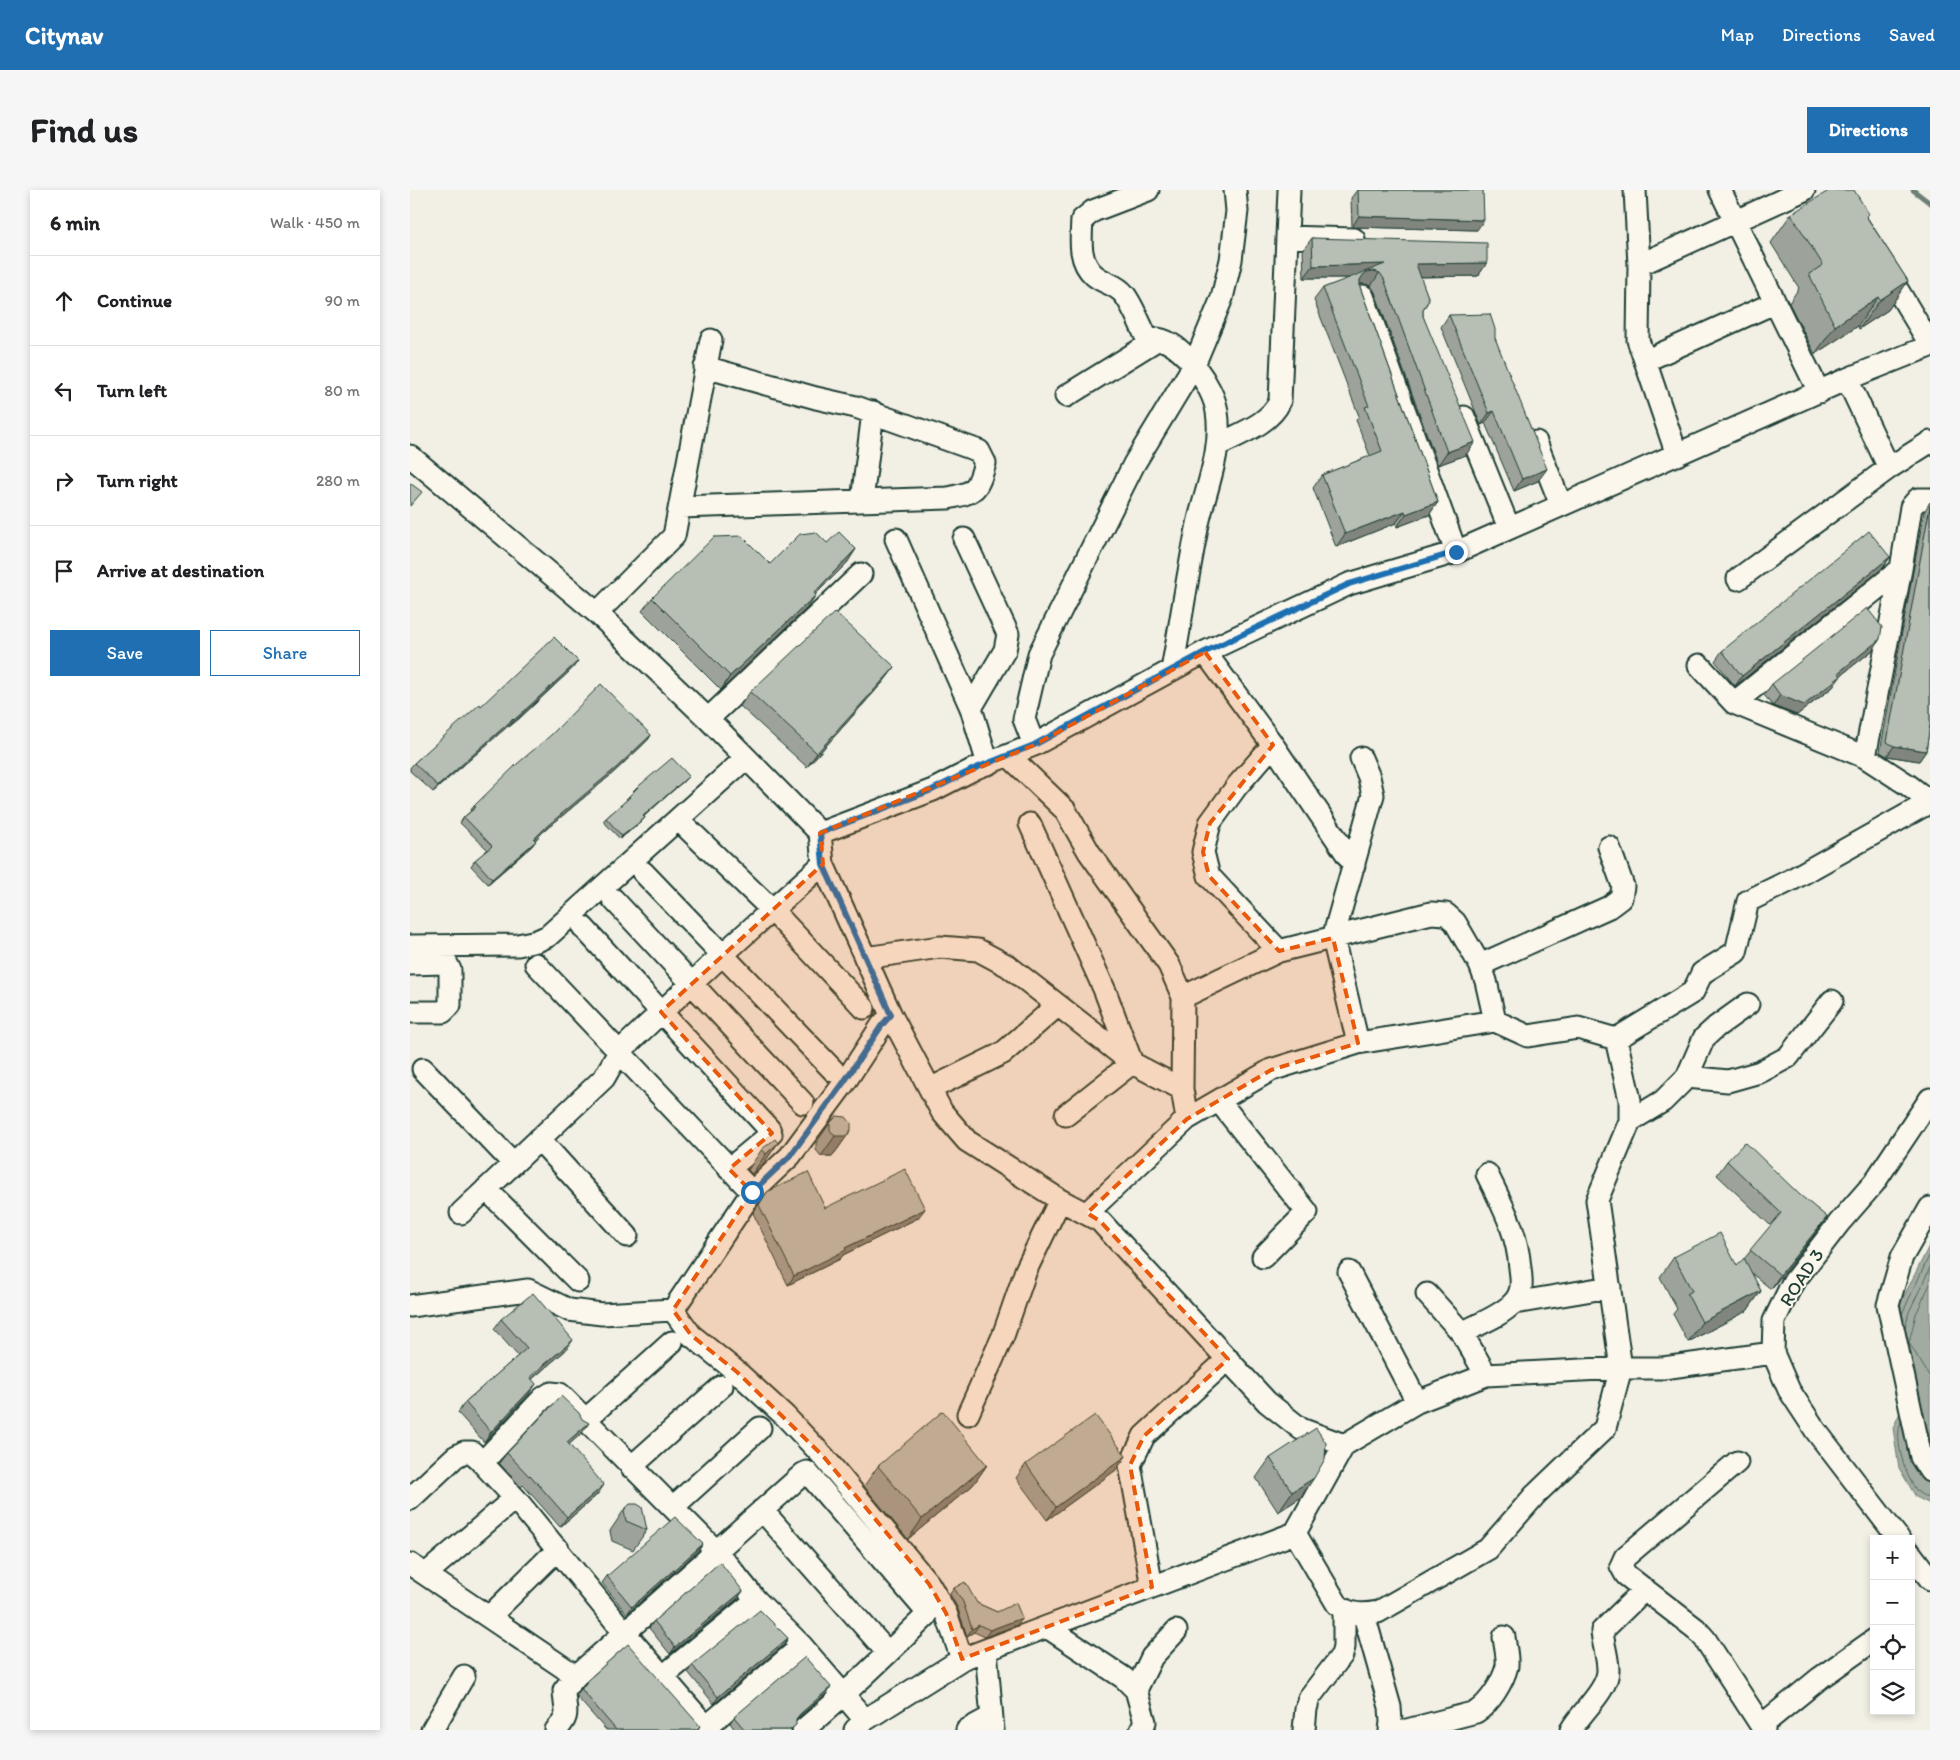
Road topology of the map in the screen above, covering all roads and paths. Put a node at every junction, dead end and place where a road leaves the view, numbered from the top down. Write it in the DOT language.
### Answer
graph roads {
  1 [pos="1148,190"];
  2 [pos="1235,190"];
  3 [pos="1289,190"];
  4 [pos="1635,190"];
  5 [pos="1720,190"];
  6 [pos="1804,190"];
  7 [pos="1734,222"];
  8 [pos="1286,236"];
  9 [pos="1372,240"];
  10 [pos="1874,250"];
  11 [pos="1639,265"];
  12 [pos="1363,296"];
  13 [pos="1774,303"];
  14 [pos="711,340"];
  15 [pos="1149,343"];
  16 [pos="1930,345"];
  17 [pos="1645,361"];
  18 [pos="1194,365"];
  19 [pos="705,367"];
  20 [pos="1847,379"];
  21 [pos="1819,392"];
  22 [pos="1455,395"];
  23 [pos="1066,396"];
  24 [pos="873,412"];
  25 [pos="1527,420"];
  26 [pos="1930,442"];
  27 [pos="1218,445"];
  28 [pos="1677,455"];
  29 [pos="410,456"];
  30 [pos="1889,468"];
  31 [pos="1930,499"];
  32 [pos="862,501"];
  33 [pos="1562,506"];
  34 [pos="680,507"];
  35 [pos="1509,528"];
  36 [pos="896,539"];
  37 [pos="964,540"];
  38 [pos="1456,552"];
  39 [pos="1901,569"];
  40 [pos="861,574"];
  41 [pos="1738,579"];
  42 [pos="596,613"];
  43 [pos="1205,652"];
  44 [pos="1699,665"];
  45 [pos="1172,670"];
  46 [pos="1734,703"];
  47 [pos="970,708"];
  48 [pos="708,719"];
  49 [pos="1034,745"];
  50 [pos="1272,745"];
  51 [pos="1009,756"];
  52 [pos="1864,757"];
  53 [pos="746,758"];
  54 [pos="1361,758"];
  55 [pos="988,764"];
  56 [pos="1930,798"];
  57 [pos="1930,802"];
  58 [pos="1930,807"];
  59 [pos="1030,824"];
  60 [pos="687,828"];
  61 [pos="820,833"];
  62 [pos="1609,846"];
  63 [pos="823,864"];
  64 [pos="1354,865"];
  65 [pos="643,872"];
  66 [pos="613,900"];
  67 [pos="772,910"];
  68 [pos="583,927"];
  69 [pos="1333,938"];
  70 [pos="410,946"];
  71 [pos="1279,951"];
  72 [pos="722,955"];
  73 [pos="865,958"];
  74 [pos="410,964"];
  75 [pos="536,964"];
  76 [pos="1480,965"];
  77 [pos="691,984"];
  78 [pos="1183,997"];
  79 [pos="1832,1002"];
  80 [pos="1748,1004"];
  81 [pos="1058,1005"];
  82 [pos="864,1008"];
  83 [pos="410,1012"];
  84 [pos="661,1012"];
  85 [pos="891,1015"];
  86 [pos="1494,1021"];
  87 [pos="1616,1039"];
  88 [pos="1358,1043"];
  89 [pos="619,1052"];
  90 [pos="1132,1063"];
  91 [pos="423,1069"];
  92 [pos="834,1071"];
  93 [pos="1687,1077"];
  94 [pos="930,1089"];
  95 [pos="1182,1089"];
  96 [pos="1930,1099"];
  97 [pos="1219,1101"];
  98 [pos="803,1103"];
  99 [pos="1066,1115"];
  100 [pos="1187,1119"];
  101 [pos="1630,1121"];
  102 [pos="539,1139"];
  103 [pos="514,1163"];
  104 [pos="729,1169"];
  105 [pos="1488,1174"];
  106 [pos="486,1189"];
  107 [pos="752,1192"];
  108 [pos="1060,1200"];
  109 [pos="1930,1208"];
  110 [pos="461,1213"];
  111 [pos="1088,1213"];
  112 [pos="627,1236"];
  113 [pos="1262,1257"];
  114 [pos="1349,1272"];
  115 [pos="578,1280"];
  116 [pos="1610,1287"];
  117 [pos="1427,1294"];
  118 [pos="1514,1303"];
  119 [pos="410,1306"];
  120 [pos="673,1310"];
  121 [pos="1462,1333"];
  122 [pos="672,1342"];
  123 [pos="1773,1353"];
  124 [pos="1228,1359"];
  125 [pos="1621,1368"];
  126 [pos="1486,1375"];
  127 [pos="722,1386"];
  128 [pos="1417,1402"];
  129 [pos="968,1414"];
  130 [pos="584,1421"];
  131 [pos="760,1428"];
  132 [pos="1344,1445"];
  133 [pos="1737,1462"];
  134 [pos="482,1463"];
  135 [pos="631,1467"];
  136 [pos="1930,1471"];
  137 [pos="515,1498"];
  138 [pos="410,1499"];
  139 [pos="673,1507"];
  140 [pos="762,1510"];
  141 [pos="1295,1533"];
  142 [pos="1896,1535"];
  143 [pos="558,1549"];
  144 [pos="717,1552"];
  145 [pos="1915,1559"];
  146 [pos="418,1569"];
  147 [pos="1930,1578"];
  148 [pos="1152,1587"];
  149 [pos="1645,1590"];
  150 [pos="756,1600"];
  151 [pos="1354,1613"];
  152 [pos="488,1617"];
  153 [pos="1047,1627"];
  154 [pos="1176,1631"];
  155 [pos="625,1633"];
  156 [pos="1504,1638"];
  157 [pos="1870,1643"];
  158 [pos="802,1646"];
  159 [pos="986,1650"];
  160 [pos="888,1653"];
  161 [pos="962,1660"];
  162 [pos="464,1676"];
  163 [pos="576,1676"];
  164 [pos="662,1676"];
  165 [pos="1136,1690"];
  166 [pos="844,1695"];
  167 [pos="992,1724"];
  168 [pos="860,1725"];
  169 [pos="708,1728"];
  170 [pos="1763,1728"];
  171 [pos="432,1730"];
  172 [pos="556,1730"];
  173 [pos="803,1730"];
  174 [pos="966,1730"];
  175 [pos="1142,1730"];
  176 [pos="1304,1730"];
  177 [pos="1390,1730"];
  178 [pos="1407,1730"];
  179 [pos="1571,1730"];
  1 -- 15 [label="street"];
  2 -- 18 [label="street"];
  3 -- 8 [label="street"];
  4 -- 11 [label="street"];
  5 -- 7 [label="street"];
  6 -- 7 [label="street"];
  7 -- 11 [label="street"];
  7 -- 13 [label="street"];
  8 -- 9 [label="street"];
  8 -- 27 [label="street"];
  10 -- 16 [label="street"];
  11 -- 17 [label="street"];
  12 -- 38 [label="street"];
  13 -- 17 [label="street"];
  13 -- 21 [label="street"];
  14 -- 19 [label="street"];
  15 -- 18 [label="street"];
  15 -- 23 [label="street"];
  16 -- 20 [label="street"];
  17 -- 28 [label="street"];
  18 -- 27 [label="street"];
  18 -- 49 [label="street"];
  19 -- 24 [label="street"];
  19 -- 34 [label="street"];
  20 -- 21 [label="street"];
  20 -- 30 [label="street"];
  21 -- 28 [label="street"];
  22 -- 35 [label="street"];
  24 -- 32 [label="street"];
  24 -- 32 [label="street"];
  25 -- 33 [label="street"];
  26 -- 30 [label="street"];
  27 -- 45 [label="street"];
  28 -- 33 [label="street"];
  29 -- 42 [label="street"];
  30 -- 41 [label="street"];
  31 -- 39 [label="street"];
  32 -- 34 [label="street"];
  33 -- 35 [label="street"];
  34 -- 42 [label="street"];
  35 -- 38 [label="street"];
  36 -- 47 [label="street"];
  37 -- 47 [label="street"];
  38 -- 43 [label="street"];
  39 -- 46 [label="street"];
  39 -- 52 [label="street"];
  40 -- 48 [label="street"];
  42 -- 48 [label="street"];
  43 -- 45 [label="street"];
  43 -- 50 [label="street"];
  44 -- 46 [label="street"];
  45 -- 49 [label="street"];
  46 -- 52 [label="street"];
  47 -- 55 [label="street"];
  48 -- 53 [label="street"];
  49 -- 51 [label="street"];
  50 -- 64 [label="street"];
  50 -- 71 [label="street"];
  51 -- 55 [label="street"];
  51 -- 78 [label="street"];
  52 -- 57 [label="street"];
  53 -- 61 [label="street"];
  53 -- 70 [label="street"];
  54 -- 64 [label="street"];
  55 -- 61 [label="street"];
  56 -- 57 [label="street"];
  57 -- 58 [label="street"];
  57 -- 87 [label="street"];
  59 -- 90 [label="street"];
  60 -- 67 [label="street"];
  61 -- 63 [label="street"];
  62 -- 76 [label="street"];
  63 -- 67 [label="street"];
  63 -- 73 [label="street"];
  64 -- 69 [label="street"];
  65 -- 72 [label="street"];
  66 -- 77 [label="street"];
  67 -- 72 [label="street"];
  67 -- 82 [label="street"];
  68 -- 84 [label="street"];
  69 -- 71 [label="street"];
  69 -- 76 [label="street"];
  69 -- 88 [label="street"];
  71 -- 78 [label="street"];
  72 -- 77 [label="street"];
  72 -- 92 [label="street"];
  73 -- 81 [label="street"];
  73 -- 85 [label="street"];
  74 -- 83 [label="street"];
  75 -- 89 [label="street"];
  76 -- 86 [label="street"];
  77 -- 84 [label="street"];
  77 -- 98 [label="street"];
  78 -- 95 [label="street"];
  79 -- 93 [label="street"];
  80 -- 93 [label="street"];
  81 -- 90 [label="street"];
  81 -- 94 [label="street"];
  84 -- 89 [label="street"];
  84 -- 104 [label="street"];
  85 -- 94 [label="street"];
  85 -- 107 [label="street"];
  86 -- 87 [label="street"];
  86 -- 88 [label="street"];
  87 -- 101 [label="street"];
  88 -- 97 [label="street"];
  89 -- 102 [label="street"];
  89 -- 104 [label="street"];
  90 -- 95 [label="street"];
  90 -- 99 [label="street"];
  91 -- 103 [label="street"];
  93 -- 101 [label="street"];
  94 -- 108 [label="street"];
  95 -- 100 [label="street"];
  96 -- 123 [label="street, ROAD 3"];
  97 -- 100 [label="street"];
  97 -- 113 [label="street"];
  100 -- 111 [label="street"];
  101 -- 116 [label="street"];
  102 -- 103 [label="street"];
  102 -- 112 [label="street"];
  103 -- 106 [label="street"];
  104 -- 107 [label="street"];
  105 -- 118 [label="street"];
  106 -- 110 [label="street"];
  106 -- 115 [label="street"];
  107 -- 120 [label="street"];
  108 -- 111 [label="street"];
  108 -- 129 [label="street"];
  109 -- 136 [label="street"];
  111 -- 124 [label="street"];
  114 -- 128 [label="street"];
  116 -- 118 [label="street"];
  116 -- 125 [label="street"];
  117 -- 121 [label="street"];
  118 -- 121 [label="street"];
  119 -- 120 [label="street"];
  120 -- 161 [label="street"];
  121 -- 126 [label="street"];
  122 -- 130 [label="street"];
  123 -- 125 [label="street"];
  123 -- 142 [label="street, ROAD 3"];
  124 -- 132 [label="street"];
  124 -- 148 [label="street"];
  125 -- 126 [label="street"];
  125 -- 151 [label="street"];
  126 -- 128 [label="street"];
  127 -- 135 [label="street"];
  128 -- 132 [label="street"];
  130 -- 134 [label="street"];
  130 -- 135 [label="street"];
  131 -- 139 [label="street"];
  132 -- 141 [label="street"];
  133 -- 149 [label="street"];
  134 -- 137 [label="street"];
  134 -- 138 [label="street"];
  135 -- 139 [label="street"];
  137 -- 143 [label="street"];
  137 -- 146 [label="street"];
  139 -- 144 [label="street"];
  140 -- 144 [label="street"];
  140 -- 160 [label="street"];
  140 -- 160 [label="street"];
  141 -- 148 [label="street"];
  141 -- 151 [label="street"];
  143 -- 152 [label="street"];
  143 -- 155 [label="street"];
  144 -- 150 [label="street"];
  144 -- 155 [label="street"];
  145 -- 147 [label="street"];
  146 -- 152 [label="street"];
  148 -- 153 [label="street"];
  149 -- 170 [label="street"];
  149 -- 179 [label="street"];
  150 -- 158 [label="street"];
  150 -- 164 [label="street"];
  151 -- 176 [label="street"];
  151 -- 177 [label="street"];
  152 -- 163 [label="street"];
  153 -- 159 [label="street"];
  153 -- 165 [label="street"];
  154 -- 165 [label="street"];
  155 -- 163 [label="street"];
  155 -- 164 [label="street"];
  156 -- 178 [label="street"];
  157 -- 170 [label="street"];
  158 -- 166 [label="street"];
  158 -- 169 [label="street"];
  159 -- 161 [label="street"];
  159 -- 167 [label="street"];
  160 -- 166 [label="street"];
  161 -- 168 [label="street"];
  162 -- 171 [label="street"];
  163 -- 172 [label="street"];
  164 -- 169 [label="street"];
  165 -- 175 [label="street"];
  166 -- 168 [label="street"];
  166 -- 173 [label="street"];
  167 -- 174 [label="street"];
}
